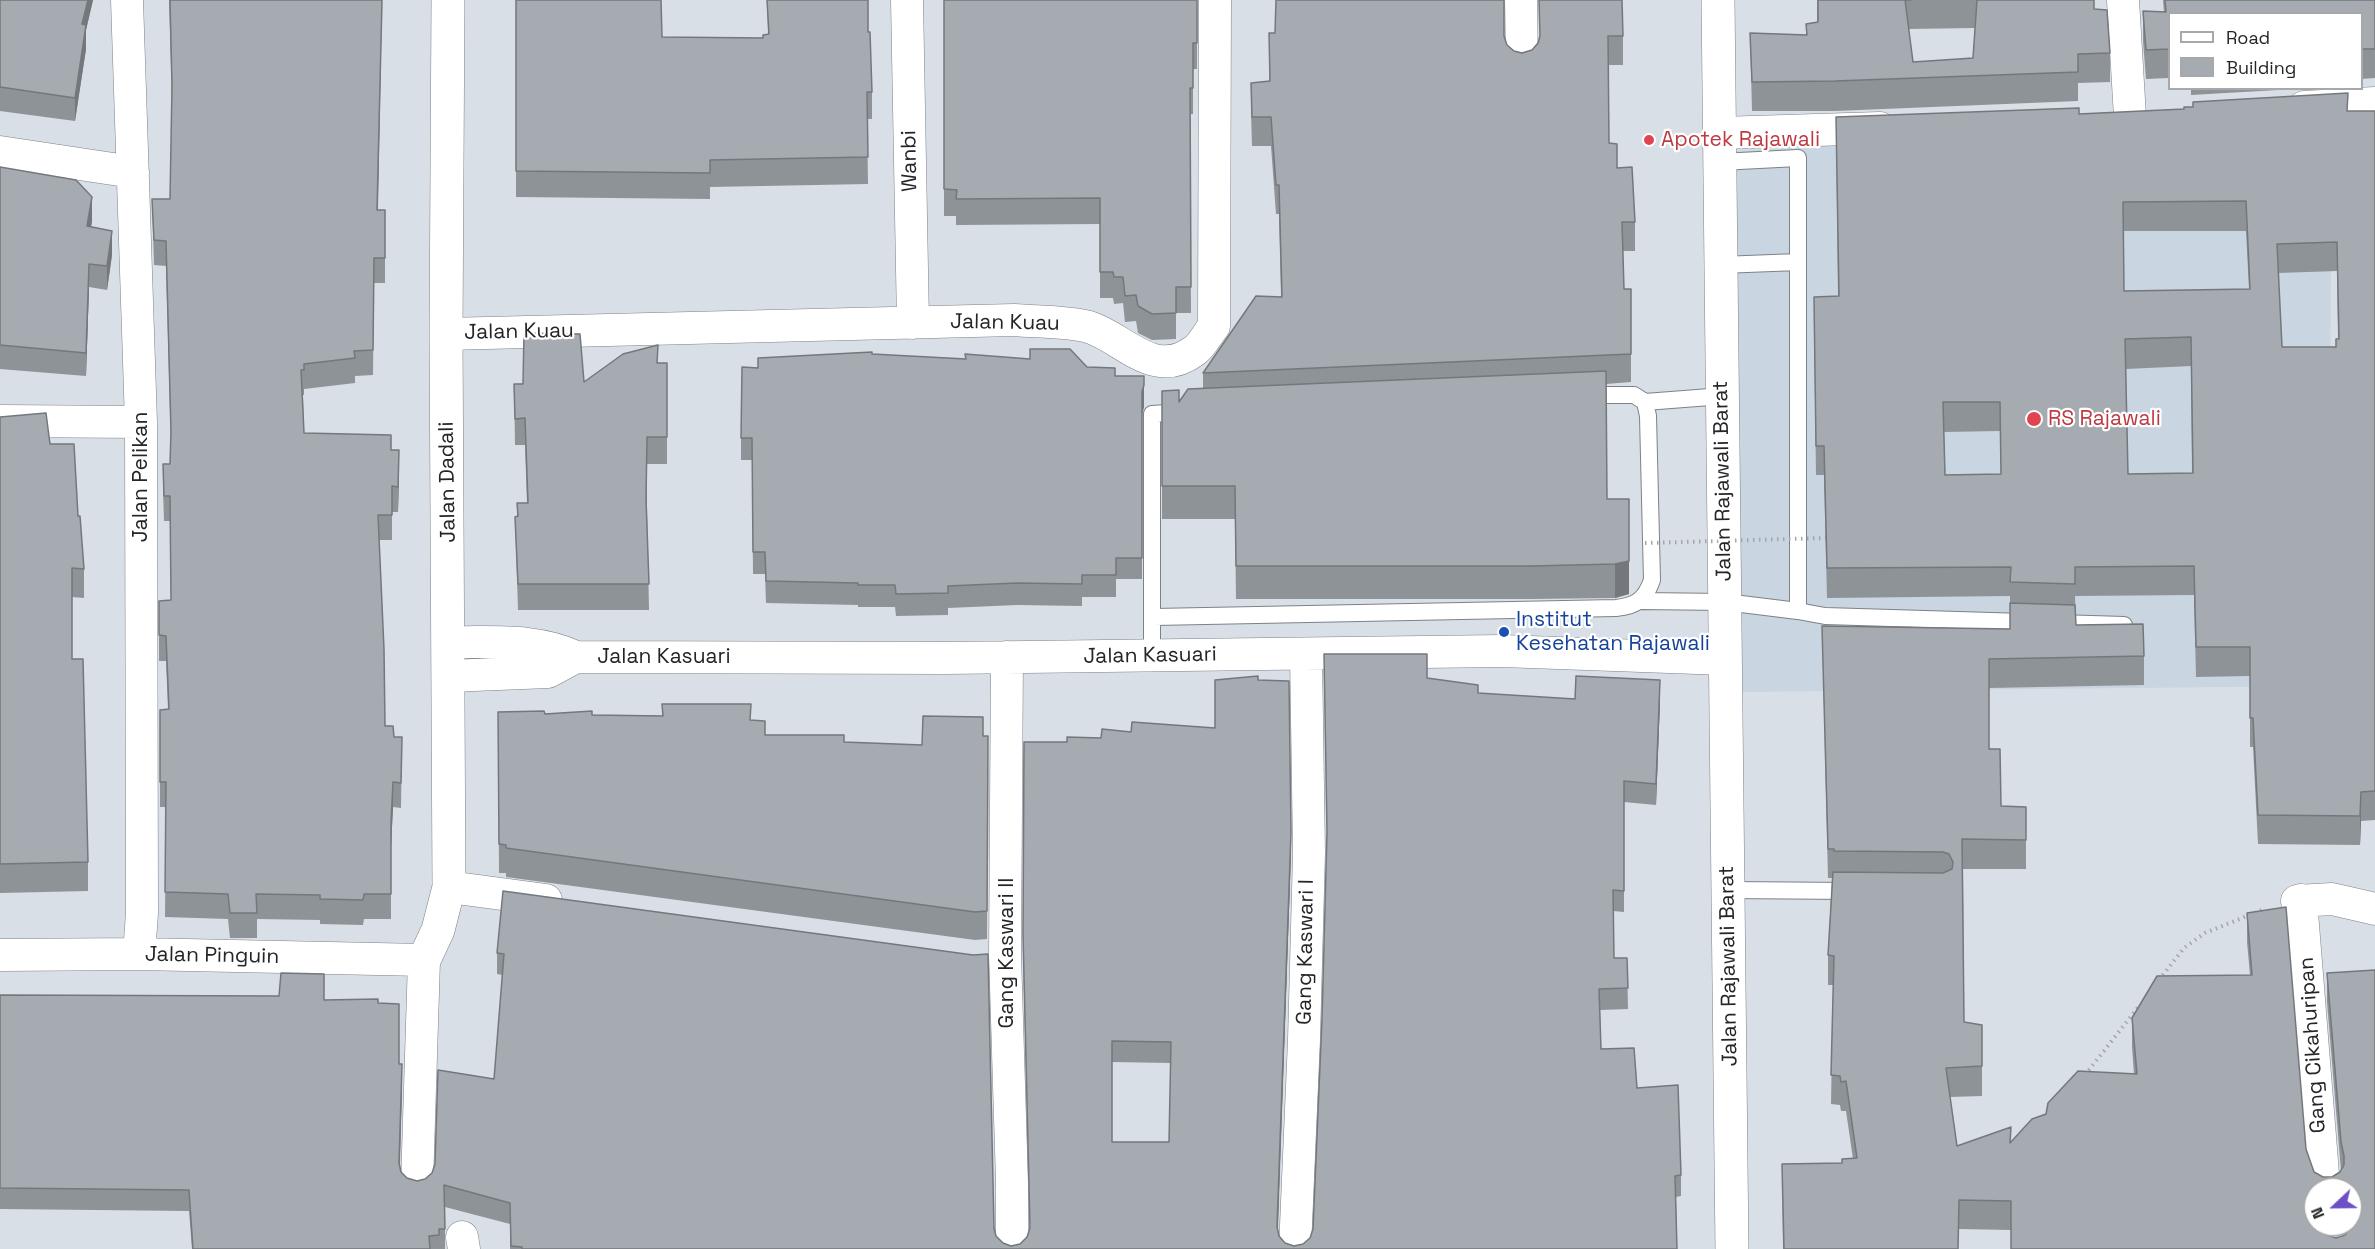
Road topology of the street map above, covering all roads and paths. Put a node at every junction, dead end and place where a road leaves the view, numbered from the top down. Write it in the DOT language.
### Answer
graph roads {
  1 [pos="127,0"];
  2 [pos="448,0"];
  3 [pos="907,0"];
  4 [pos="1215,0"];
  5 [pos="1521,0"];
  6 [pos="1718,0"];
  7 [pos="2123,0"];
  8 [pos="1522,64"];
  9 [pos="2375,103"];
  10 [pos="2270,109"];
  11 [pos="2130,117"];
  12 [pos="1902,127"];
  13 [pos="1720,147"];
  14 [pos="0,152"];
  15 [pos="133,172"];
  16 [pos="1798,262"];
  17 [pos="1721,265"];
  18 [pos="913,322"];
  19 [pos="446,334"];
  20 [pos="1567,396"];
  21 [pos="1723,396"];
  22 [pos="1645,402"];
  23 [pos="1199,412"];
  24 [pos="0,421"];
  25 [pos="141,422"];
  26 [pos="1826,538"];
  27 [pos="1645,543"];
  28 [pos="1641,601"];
  29 [pos="1725,602"];
  30 [pos="1798,611"];
  31 [pos="1154,617"];
  32 [pos="2131,625"];
  33 [pos="450,642"];
  34 [pos="1306,654"];
  35 [pos="1152,656"];
  36 [pos="576,657"];
  37 [pos="1007,657"];
  38 [pos="1725,658"];
  39 [pos="449,676"];
  40 [pos="450,887"];
  41 [pos="1728,890"];
  42 [pos="1863,891"];
  43 [pos="2299,901"];
  44 [pos="579,905"];
  45 [pos="2375,909"];
  46 [pos="139,954"];
  47 [pos="0,955"];
  48 [pos="424,960"];
  49 [pos="2156,984"];
  50 [pos="2142,1002"];
  51 [pos="2079,1082"];
  52 [pos="2324,1177"];
  53 [pos="417,1184"];
  54 [pos="1012,1249"];
  55 [pos="1295,1249"];
  56 [pos="1732,1249"];
  1 -- 15 [label="street, Jalan Pelikan"];
  2 -- 19 [label="main road, Jalan Dadali"];
  3 -- 18 [label="street, Wanbi"];
  4 -- 18 [label="street, Jalan Kuau"];
  5 -- 8 [label="street"];
  6 -- 13 [label="main road, Jalan Rajawali Barat"];
  7 -- 11 [label="street"];
  9 -- 10 [label="street"];
  12 -- 13 [label="street"];
  13 -- 16 [label="lane"];
  13 -- 17 [label="main road, Jalan Rajawali Barat"];
  14 -- 15 [label="street"];
  15 -- 25 [label="street, Jalan Pelikan"];
  16 -- 17 [label="lane"];
  16 -- 30 [label="lane"];
  17 -- 21 [label="main road, Jalan Rajawali Barat"];
  18 -- 19 [label="street, Jalan Kuau"];
  19 -- 33 [label="main road, Jalan Dadali"];
  20 -- 22 [label="lane"];
  21 -- 22 [label="lane"];
  21 -- 29 [label="main road, Jalan Rajawali Barat"];
  22 -- 28 [label="lane"];
  23 -- 31 [label="lane"];
  24 -- 25 [label="street"];
  25 -- 46 [label="street, Jalan Pelikan"];
  26 -- 27 [label="path, bridge"];
  28 -- 29 [label="lane"];
  28 -- 31 [label="lane"];
  29 -- 30 [label="lane"];
  29 -- 38 [label="main road, Jalan Rajawali Barat"];
  30 -- 32 [label="lane"];
  31 -- 35 [label="lane"];
  33 -- 36 [label="street, Jalan Kasuari"];
  33 -- 39 [label="main road, Jalan Dadali"];
  34 -- 35 [label="street, Jalan Kasuari"];
  34 -- 38 [label="street, Jalan Kasuari"];
  34 -- 55 [label="street, Gang Kaswari I"];
  35 -- 37 [label="street, Jalan Kasuari"];
  36 -- 37 [label="street, Jalan Kasuari"];
  36 -- 39 [label="street, Jalan Kasuari"];
  37 -- 54 [label="street, Gang Kaswari II"];
  38 -- 41 [label="main road, Jalan Rajawali Barat"];
  39 -- 40 [label="main road, Jalan Dadali"];
  40 -- 44 [label="street"];
  40 -- 48 [label="main road, Jalan Dadali"];
  41 -- 42 [label="lane"];
  41 -- 56 [label="main road, Jalan Rajawali Barat"];
  43 -- 45 [label="street"];
  43 -- 49 [label="path"];
  43 -- 52 [label="street, Gang Cikahuripan"];
  46 -- 47 [label="street, Jalan Pinguin"];
  46 -- 48 [label="street, Jalan Pinguin"];
  48 -- 53 [label="street"];
  50 -- 51 [label="path"];
}
